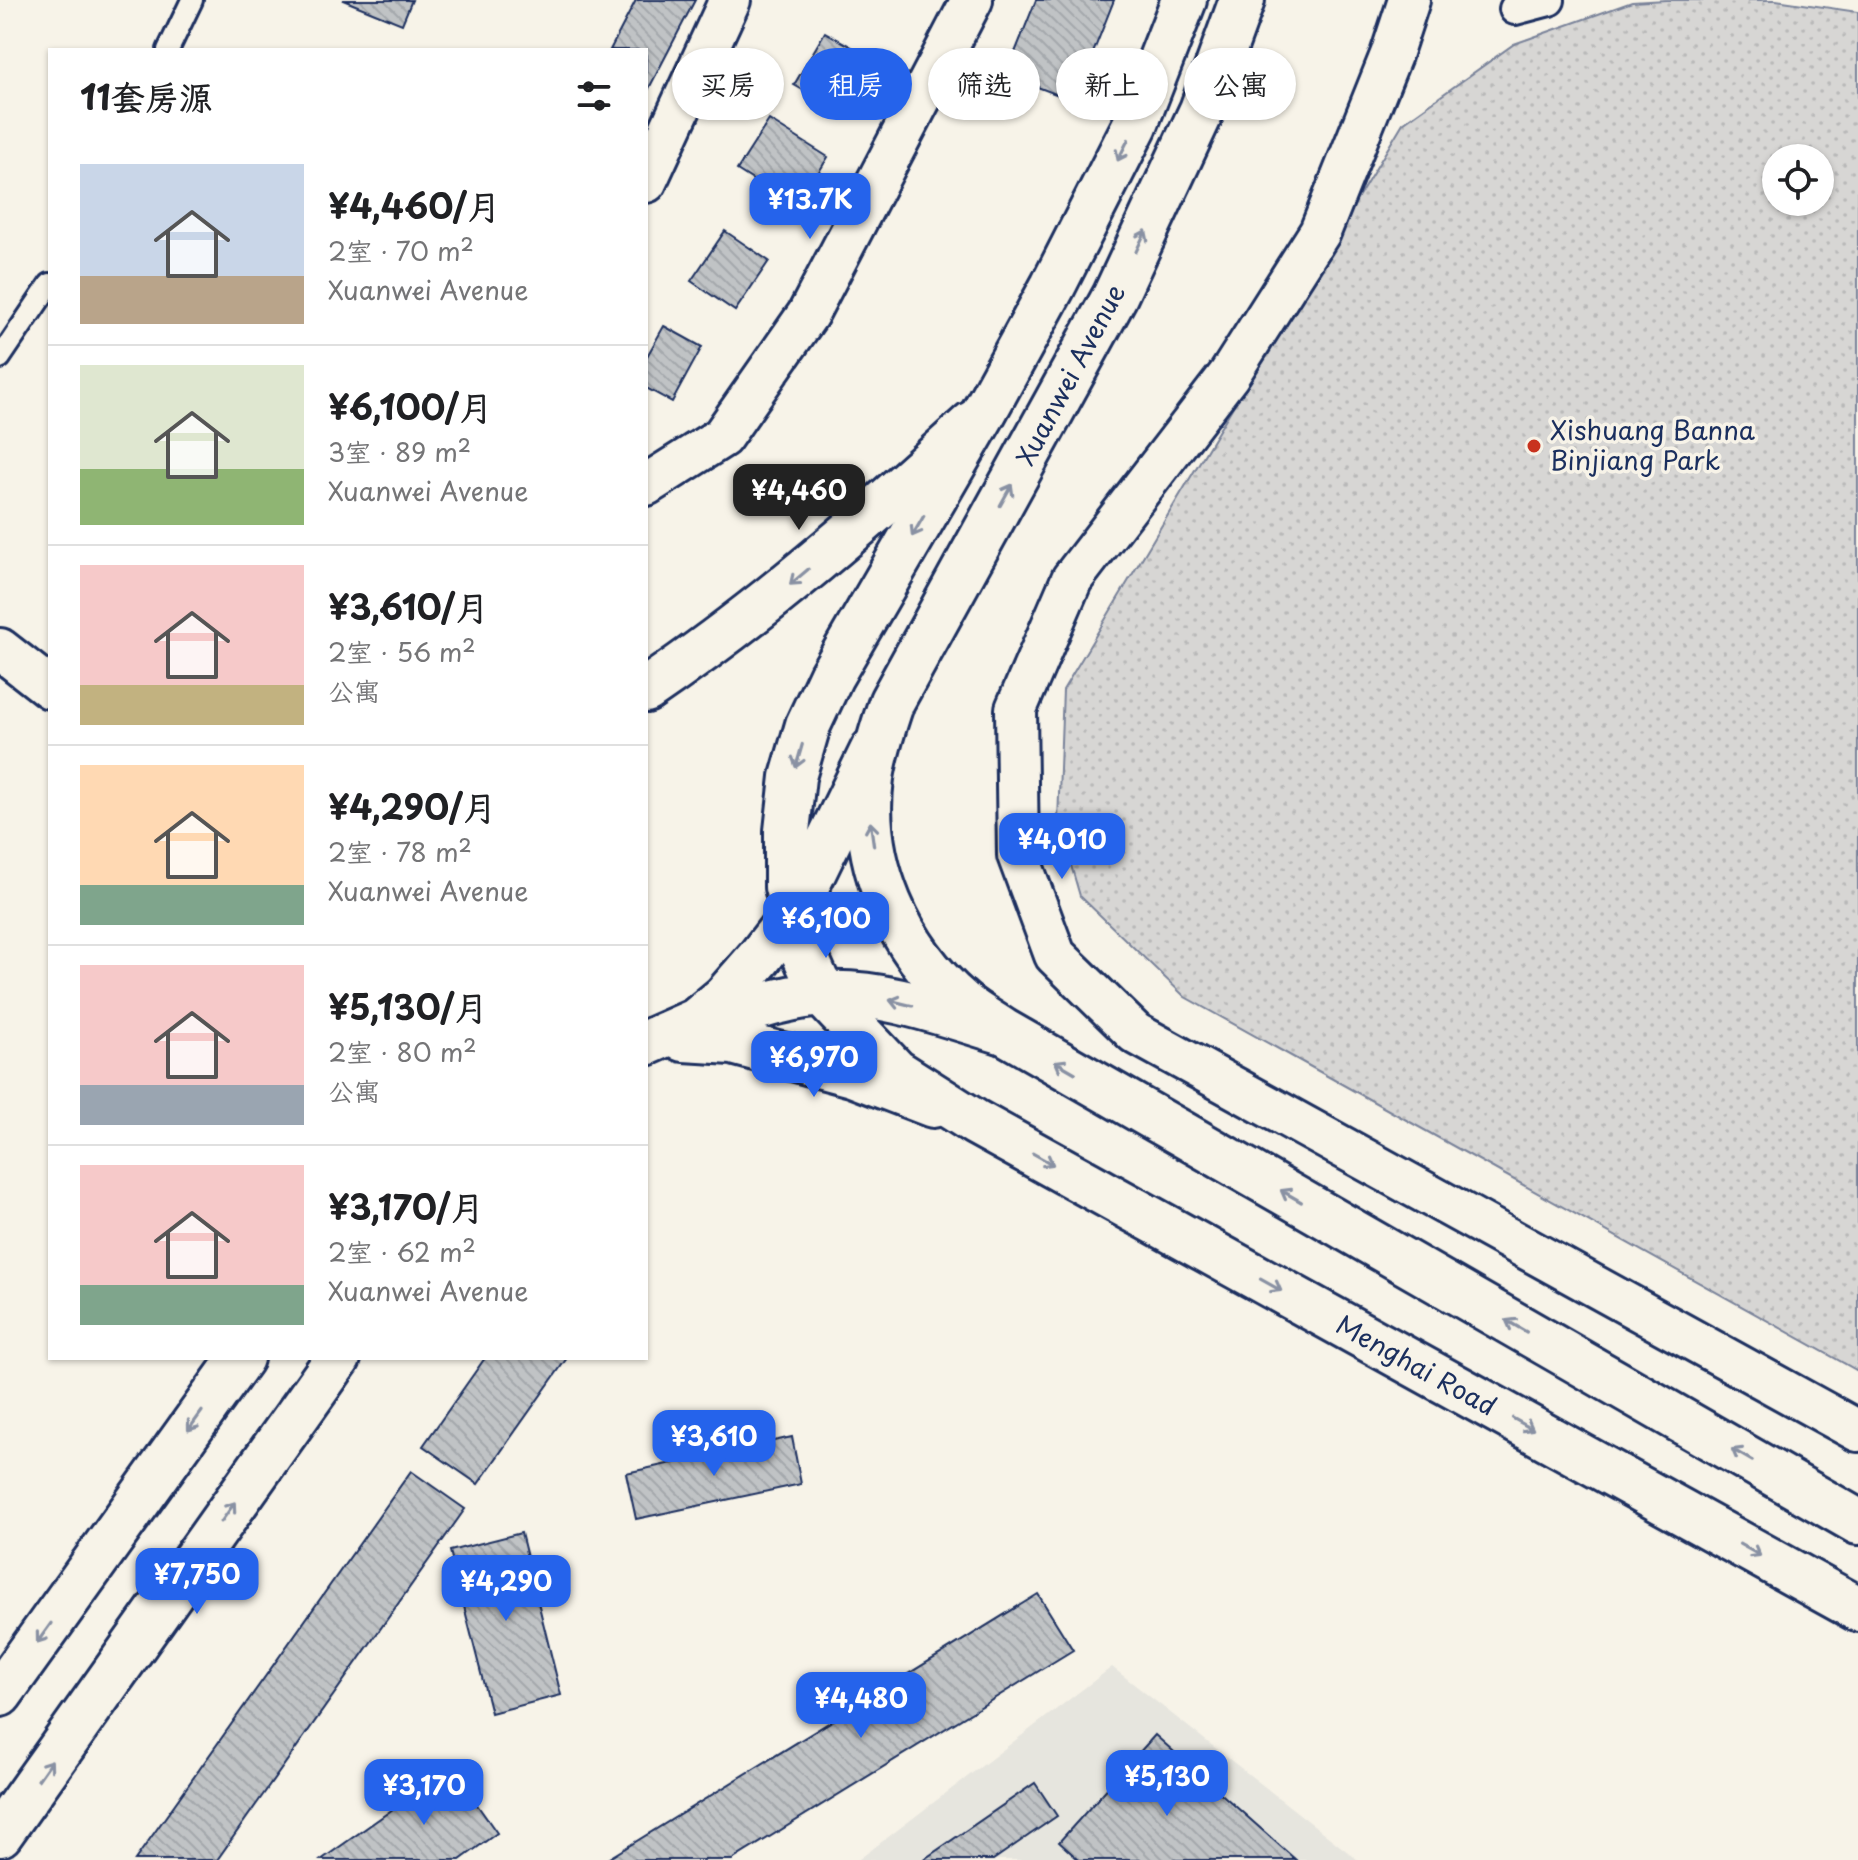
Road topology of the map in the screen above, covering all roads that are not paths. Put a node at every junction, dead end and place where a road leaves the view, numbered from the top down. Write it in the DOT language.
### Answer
graph roads {
  1 [pos="192,0"];
  2 [pos="730,0"];
  3 [pos="972,0"];
  4 [pos="1184,0"];
  5 [pos="1242,0"];
  6 [pos="1409,0"];
  7 [pos="1549,0"];
  8 [pos="1515,9"];
  9 [pos="169,48"];
  10 [pos="648,178"];
  11 [pos="48,287"];
  12 [pos="0,358"];
  13 [pos="983,414"];
  14 [pos="648,484"];
  15 [pos="0,649"];
  16 [pos="48,686"];
  17 [pos="648,689"];
  18 [pos="878,740"];
  19 [pos="793,914"];
  20 [pos="822,994"];
  21 [pos="1003,1031"];
  22 [pos="651,1040"];
  23 [pos="975,1122"];
  24 [pos="240,1360"];
  25 [pos="337,1360"];
  26 [pos="1858,1431"];
  27 [pos="1858,1522"];
  28 [pos="1858,1609"];
  29 [pos="0,1694"];
  30 [pos="0,1834"];
  1 -- 9 [label="lane"];
  2 -- 10 [label="street"];
  3 -- 14 [label="street"];
  4 -- 13 [label="main road, one-way"];
  18 -- 5 [label="main road, Xuanwei Avenue, one-way"];
  6 -- 26 [label="street"];
  7 -- 8 [label="street"];
  11 -- 12 [label="lane"];
  13 -- 17 [label="main road, one-way"];
  13 -- 19 [label="main road, one-way"];
  15 -- 16 [label="street"];
  18 -- 19 [label="main road, Xuanwei Avenue"];
  21 -- 18 [label="main road, Xuanwei Avenue, one-way"];
  19 -- 20 [label="main road"];
  19 -- 22 [label="main road, Xuanwei Avenue"];
  21 -- 20 [label="main road, one-way"];
  20 -- 22 [label="main road"];
  20 -- 23 [label="main road"];
  27 -- 21 [label="main road, one-way"];
  22 -- 23 [label="main road"];
  23 -- 28 [label="main road, Menghai Road, one-way"];
  24 -- 29 [label="main road, one-way"];
  30 -- 25 [label="main road, one-way"];
}
